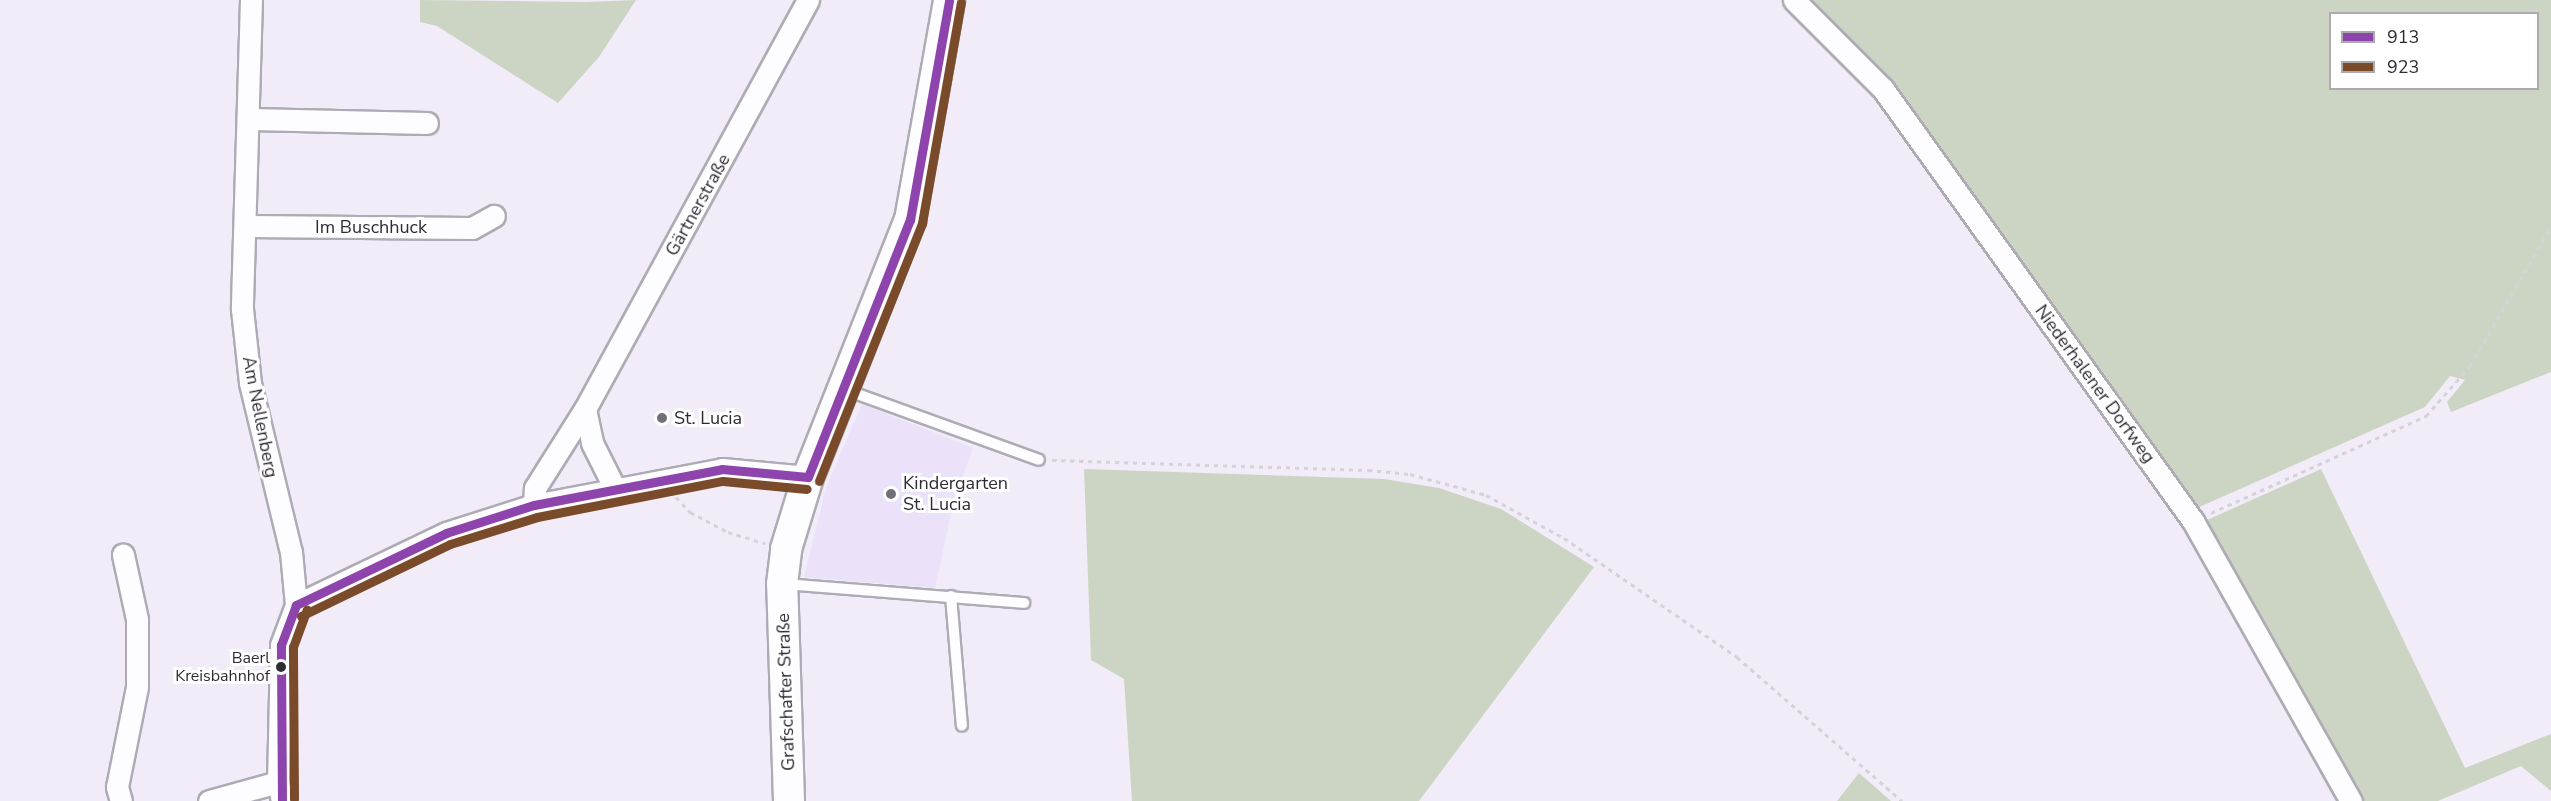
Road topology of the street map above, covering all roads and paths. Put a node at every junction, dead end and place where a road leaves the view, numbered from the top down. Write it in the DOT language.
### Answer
graph roads {
  1 [pos="251,0"];
  2 [pos="808,0"];
  3 [pos="949,0"];
  4 [pos="1794,0"];
  5 [pos="250,120"];
  6 [pos="427,123"];
  7 [pos="494,216"];
  8 [pos="246,226"];
  9 [pos="2551,226"];
  10 [pos="845,390"];
  11 [pos="585,409"];
  12 [pos="1039,460"];
  13 [pos="807,477"];
  14 [pos="659,478"];
  15 [pos="614,487"];
  16 [pos="534,505"];
  17 [pos="2193,521"];
  18 [pos="786,549"];
  19 [pos="123,555"];
  20 [pos="782,584"];
  21 [pos="951,596"];
  22 [pos="1024,603"];
  23 [pos="296,605"];
  24 [pos="962,726"];
  25 [pos="280,791"];
  26 [pos="122,801"];
  27 [pos="209,801"];
  28 [pos="789,801"];
  29 [pos="1902,801"];
  30 [pos="2351,801"];
  1 -- 5 [label="street, Am Nellenberg"];
  2 -- 11 [label="street, Gärtnerstraße"];
  3 -- 10 [label="main road, Grafschafter Straße"];
  4 -- 17 [label="street, Niederhalener Dorfweg"];
  5 -- 6 [label="street"];
  5 -- 8 [label="street, Am Nellenberg"];
  7 -- 8 [label="street, Im Buschhuck"];
  8 -- 23 [label="street, Am Nellenberg"];
  9 -- 17 [label="path"];
  10 -- 12 [label="lane"];
  10 -- 13 [label="main road, Grafschafter Straße"];
  11 -- 15 [label="street"];
  11 -- 16 [label="street, Gärtnerstraße"];
  12 -- 29 [label="path"];
  13 -- 14 [label="street"];
  13 -- 18 [label="main road, Grafschafter Straße"];
  14 -- 15 [label="street"];
  14 -- 18 [label="path"];
  15 -- 16 [label="street"];
  16 -- 23 [label="street"];
  17 -- 30 [label="street, Niederhalener Dorfweg"];
  18 -- 20 [label="main road, Grafschafter Straße"];
  19 -- 26 [label="street"];
  20 -- 21 [label="lane"];
  20 -- 28 [label="main road, Grafschafter Straße"];
  21 -- 22 [label="lane"];
  21 -- 24 [label="lane"];
  23 -- 25 [label="street"];
  25 -- 27 [label="street"];
}
